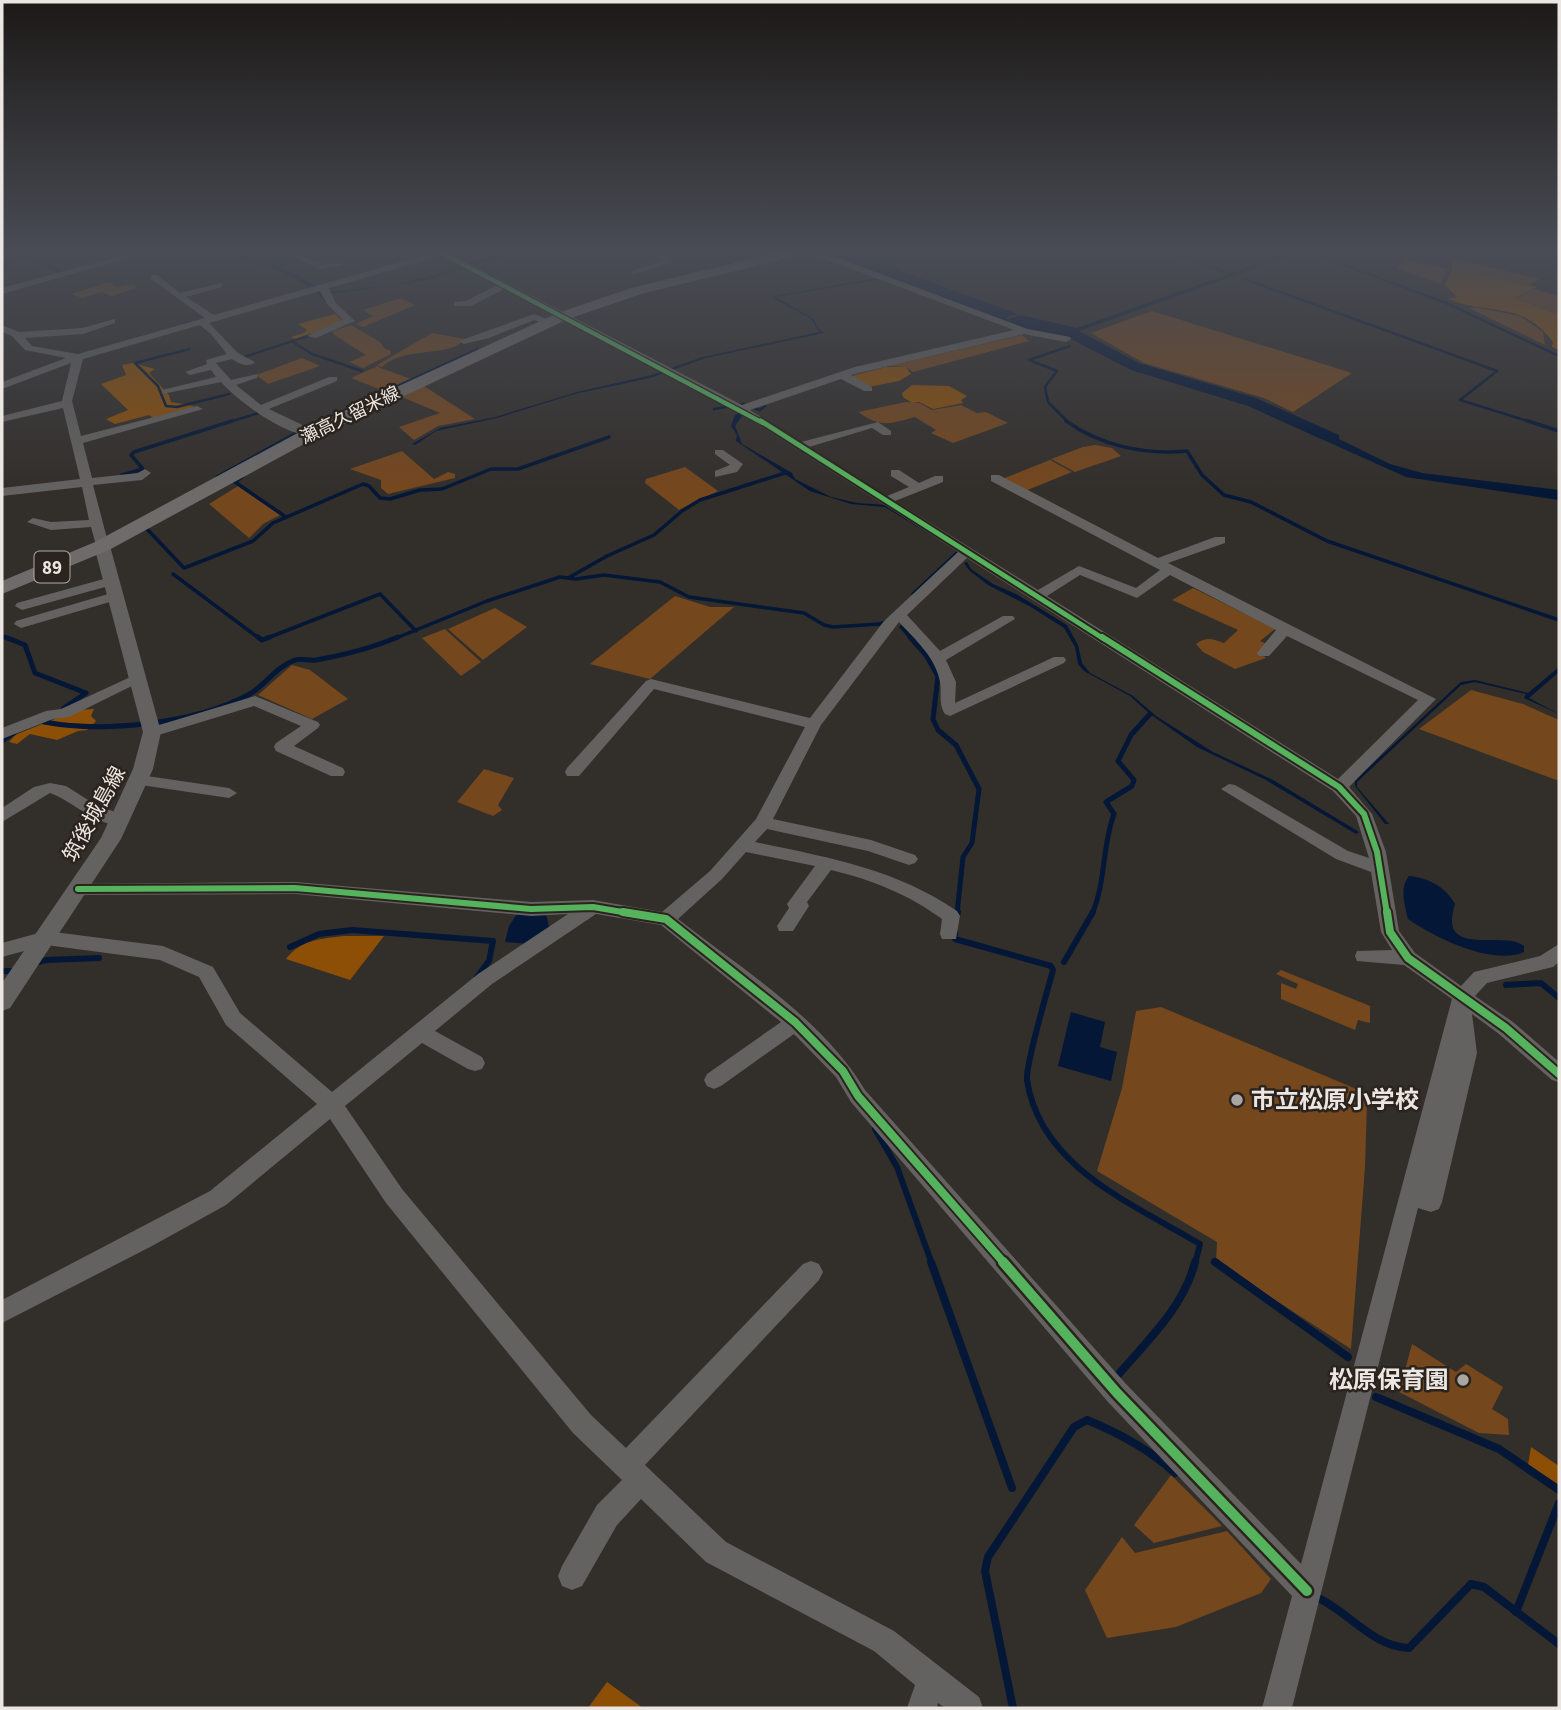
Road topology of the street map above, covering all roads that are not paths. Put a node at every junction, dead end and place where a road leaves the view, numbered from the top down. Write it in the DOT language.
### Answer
graph roads {
  1 [pos="12,333"];
  2 [pos="53,333"];
  3 [pos="168,333"];
  4 [pos="216,333"];
  5 [pos="320,333"];
  6 [pos="493,333"];
  7 [pos="526,333"];
  8 [pos="584,333"];
  9 [pos="1016,333"];
  10 [pos="1033,333"];
  11 [pos="17,335"];
  12 [pos="312,336"];
  13 [pos="1066,339"];
  14 [pos="464,341"];
  15 [pos="234,355"];
  16 [pos="78,358"];
  17 [pos="250,362"];
  18 [pos="213,366"];
  19 [pos="190,372"];
  20 [pos="842,375"];
  21 [pos="253,376"];
  22 [pos="333,379"];
  23 [pos="226,381"];
  24 [pos="2,386"];
  25 [pos="868,389"];
  26 [pos="166,392"];
  27 [pos="68,404"];
  28 [pos="263,408"];
  29 [pos="197,409"];
  30 [pos="741,409"];
  31 [pos="2,419"];
  32 [pos="838,419"];
  33 [pos="854,430"];
  34 [pos="311,433"];
  35 [pos="887,433"];
  36 [pos="77,441"];
  37 [pos="801,446"];
  38 [pos="719,452"];
  39 [pos="145,473"];
  40 [pos="895,473"];
  41 [pos="719,474"];
  42 [pos="995,478"];
  43 [pos="939,479"];
  44 [pos="87,483"];
  45 [pos="918,487"];
  46 [pos="2,492"];
  47 [pos="887,500"];
  48 [pos="33,522"];
  49 [pos="97,523"];
  50 [pos="1144,538"];
  51 [pos="1220,540"];
  52 [pos="1127,545"];
  53 [pos="102,546"];
  54 [pos="966,552"];
  55 [pos="1163,567"];
  56 [pos="2,588"];
  57 [pos="113,588"];
  58 [pos="1037,597"];
  59 [pos="22,606"];
  60 [pos="900,614"];
  61 [pos="21,624"];
  62 [pos="1021,627"];
  63 [pos="1284,629"];
  64 [pos="1264,653"];
  65 [pos="939,658"];
  66 [pos="1059,660"];
  67 [pos="137,677"];
  68 [pos="814,724"];
  69 [pos="152,732"];
  70 [pos="2,734"];
  71 [pos="337,772"];
  72 [pos="573,772"];
  73 [pos="140,779"];
  74 [pos="1339,787"];
  75 [pos="1229,789"];
  76 [pos="229,793"];
  77 [pos="2,816"];
  78 [pos="120,820"];
  79 [pos="763,822"];
  80 [pos="742,845"];
  81 [pos="909,859"];
  82 [pos="826,864"];
  83 [pos="1380,868"];
  84 [pos="78,889"];
  85 [pos="593,907"];
  86 [pos="666,919"];
  87 [pos="786,926"];
  88 [pos="949,934"];
  89 [pos="46,938"];
  90 [pos="2,950"];
  91 [pos="1365,951"];
  92 [pos="1559,951"];
  93 [pos="1405,954"];
  94 [pos="1461,1000"];
  95 [pos="2,1002"];
  96 [pos="795,1022"];
  97 [pos="420,1032"];
  98 [pos="475,1063"];
  99 [pos="1559,1074"];
  100 [pos="714,1080"];
  101 [pos="332,1104"];
  102 [pos="811,1272"];
  103 [pos="2,1312"];
  104 [pos="633,1473"];
  105 [pos="572,1576"];
  106 [pos="1307,1591"];
  107 [pos="932,1679"];
  108 [pos="1280,1707"];
  109 [pos="922,1708"];
  110 [pos="968,1708"];
  1 -- 11 [label="street"];
  2 -- 11 [label="street"];
  3 -- 16 [label="street"];
  4 -- 15 [label="street"];
  5 -- 12 [label="street"];
  6 -- 14 [label="street"];
  7 -- 34 [label="main road, 瀬高久留米線 / 89"];
  8 -- 30 [label="street"];
  9 -- 20 [label="street"];
  10 -- 13 [label="street"];
  11 -- 16 [label="street"];
  15 -- 17 [label="street"];
  15 -- 18 [label="street"];
  16 -- 24 [label="street"];
  16 -- 27 [label="street"];
  18 -- 19 [label="street"];
  18 -- 23 [label="street"];
  20 -- 25 [label="street"];
  20 -- 30 [label="street"];
  21 -- 23 [label="street"];
  22 -- 28 [label="street"];
  23 -- 26 [label="street"];
  23 -- 28 [label="street"];
  27 -- 31 [label="street"];
  27 -- 36 [label="street"];
  28 -- 34 [label="street"];
  29 -- 36 [label="street"];
  30 -- 37 [label="street"];
  32 -- 33 [label="street"];
  33 -- 35 [label="street"];
  33 -- 37 [label="street"];
  34 -- 53 [label="main road, 瀬高久留米線 / 89"];
  36 -- 44 [label="street"];
  37 -- 47 [label="street"];
  38 -- 41 [label="street"];
  39 -- 44 [label="street"];
  40 -- 45 [label="street"];
  42 -- 52 [label="street"];
  43 -- 45 [label="street"];
  44 -- 46 [label="street"];
  44 -- 49 [label="street"];
  45 -- 47 [label="street"];
  47 -- 54 [label="street"];
  48 -- 49 [label="street"];
  49 -- 53 [label="street"];
  50 -- 52 [label="street"];
  51 -- 55 [label="street"];
  52 -- 55 [label="street"];
  53 -- 56 [label="main road, 瀬高久留米線 / 89"];
  53 -- 57 [label="street, 筑後城島線"];
  54 -- 58 [label="street"];
  54 -- 60 [label="street"];
  55 -- 58 [label="street"];
  55 -- 63 [label="street"];
  57 -- 59 [label="street"];
  57 -- 61 [label="street"];
  57 -- 67 [label="street, 筑後城島線"];
  58 -- 74 [label="street"];
  60 -- 65 [label="street"];
  60 -- 68 [label="street"];
  62 -- 65 [label="street"];
  63 -- 64 [label="street"];
  63 -- 74 [label="street"];
  65 -- 66 [label="street"];
  67 -- 69 [label="street, 筑後城島線"];
  67 -- 70 [label="street"];
  68 -- 72 [label="street"];
  68 -- 79 [label="street"];
  69 -- 71 [label="street"];
  69 -- 73 [label="street, 筑後城島線"];
  73 -- 76 [label="street"];
  73 -- 78 [label="street, 筑後城島線"];
  74 -- 83 [label="street"];
  75 -- 83 [label="street"];
  77 -- 78 [label="street"];
  78 -- 84 [label="street, 筑後城島線"];
  79 -- 80 [label="street"];
  79 -- 81 [label="street"];
  80 -- 82 [label="street"];
  80 -- 86 [label="street"];
  82 -- 87 [label="street"];
  82 -- 88 [label="street"];
  83 -- 93 [label="street"];
  84 -- 85 [label="street"];
  84 -- 89 [label="street, 筑後城島線"];
  85 -- 86 [label="street"];
  85 -- 97 [label="street"];
  86 -- 96 [label="street"];
  89 -- 90 [label="street"];
  89 -- 95 [label="street, 筑後城島線"];
  89 -- 101 [label="street"];
  91 -- 93 [label="street"];
  92 -- 94 [label="street"];
  93 -- 94 [label="street"];
  94 -- 99 [label="street"];
  94 -- 106 [label="street"];
  96 -- 100 [label="street"];
  96 -- 106 [label="street"];
  97 -- 98 [label="street"];
  97 -- 101 [label="street"];
  101 -- 103 [label="street"];
  101 -- 104 [label="street"];
  102 -- 104 [label="street"];
  104 -- 105 [label="street"];
  104 -- 107 [label="street"];
  106 -- 108 [label="street"];
  107 -- 109 [label="street"];
  107 -- 110 [label="street"];
}
